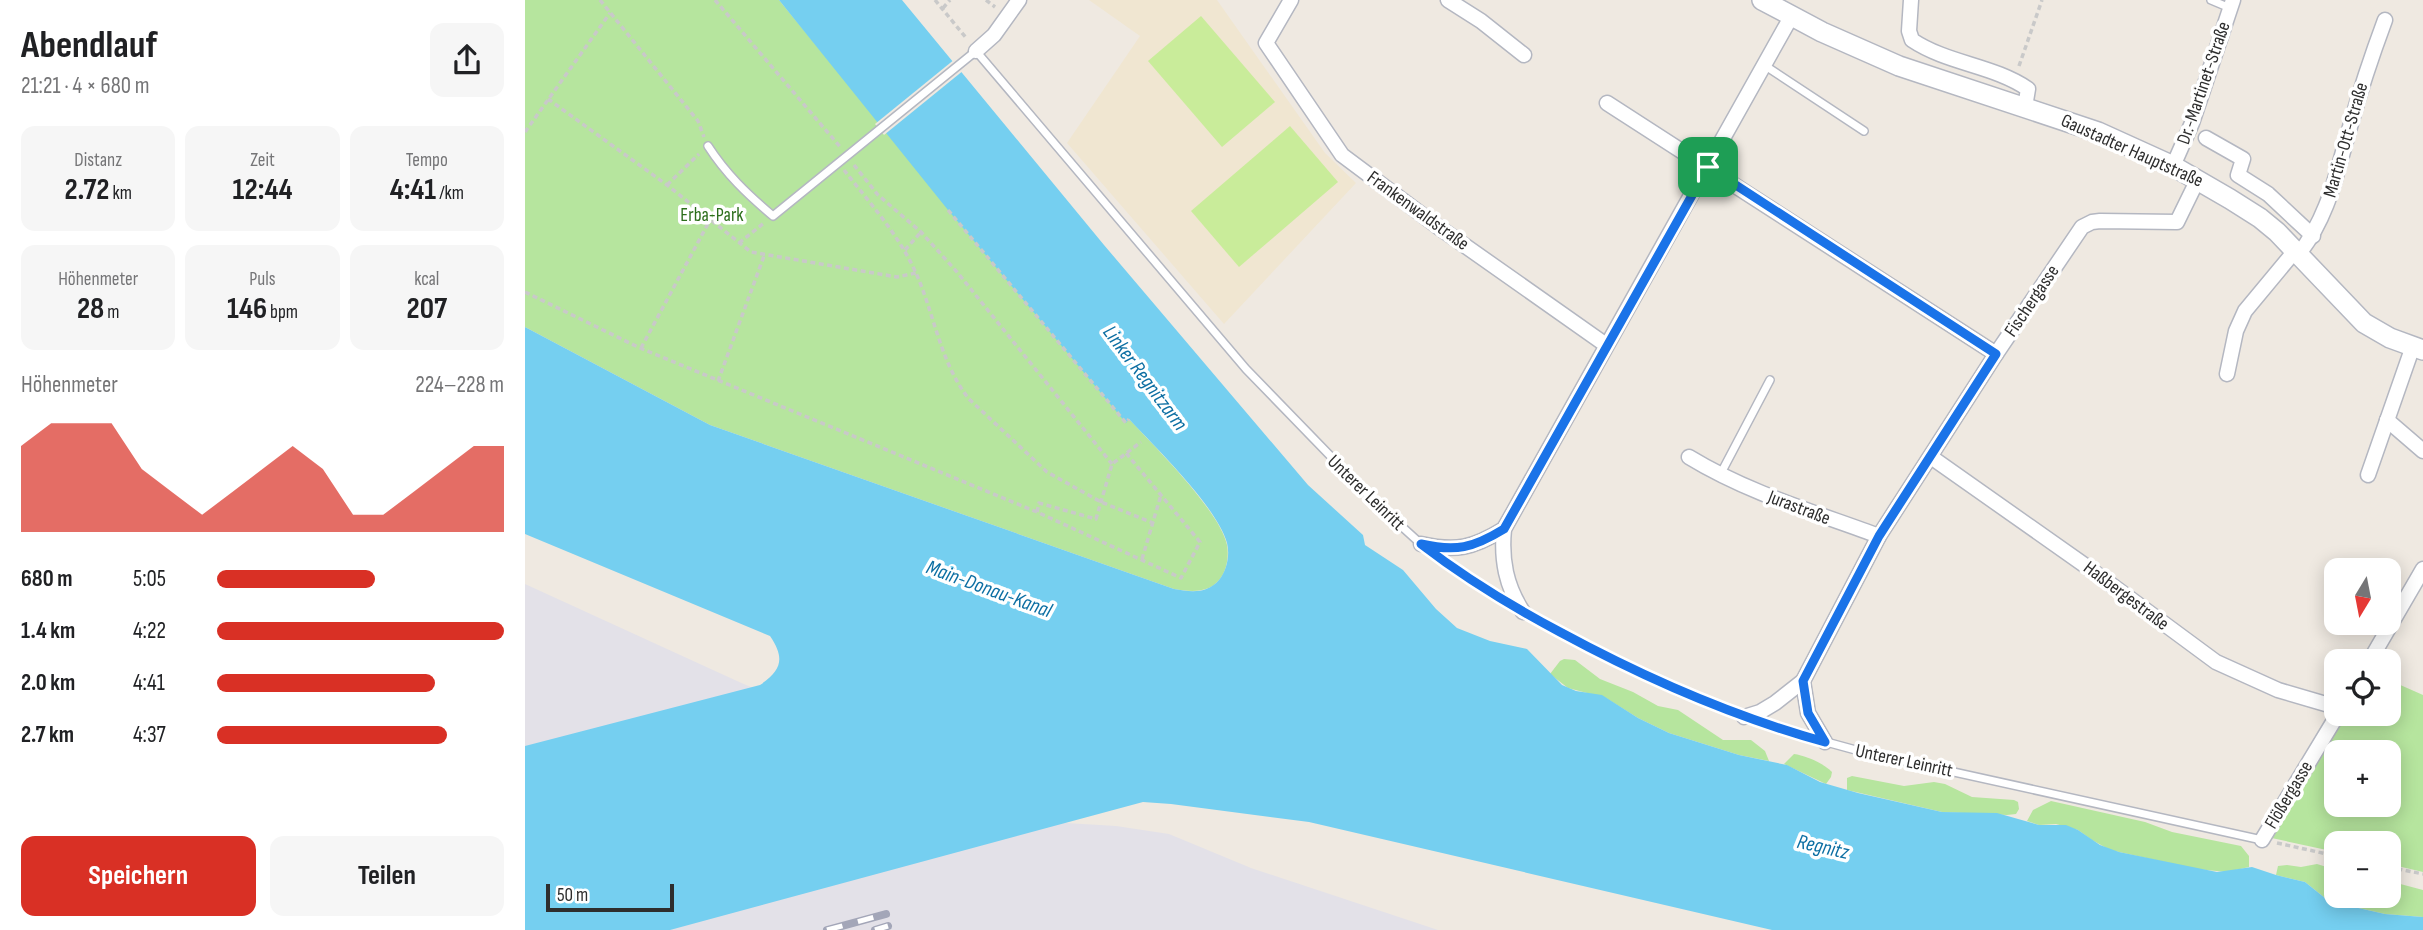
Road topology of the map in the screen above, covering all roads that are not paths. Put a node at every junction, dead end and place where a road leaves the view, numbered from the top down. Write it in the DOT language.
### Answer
graph roads {
  1 [pos="1019,0"];
  2 [pos="1291,0"];
  3 [pos="1448,0"];
  4 [pos="1762,0"];
  5 [pos="1911,0"];
  6 [pos="2211,0"];
  7 [pos="2231,4"];
  8 [pos="1791,16"];
  9 [pos="2385,20"];
  10 [pos="976,51"];
  11 [pos="1524,55"];
  12 [pos="1763,65"];
  13 [pos="1607,103"];
  14 [pos="2025,107"];
  15 [pos="1864,131"];
  16 [pos="2206,138"];
  17 [pos="708,146"];
  18 [pos="2173,166"];
  19 [pos="1708,167"];
  20 [pos="2198,180"];
  21 [pos="2313,236"];
  22 [pos="2296,254"];
  23 [pos="1606,345"];
  24 [pos="2418,348"];
  25 [pos="1996,354"];
  26 [pos="2227,374"];
  27 [pos="1770,380"];
  28 [pos="2387,420"];
  29 [pos="2423,451"];
  30 [pos="1689,457"];
  31 [pos="1931,457"];
  32 [pos="2368,475"];
  33 [pos="1720,476"];
  34 [pos="1504,529"];
  35 [pos="1879,536"];
  36 [pos="1421,544"];
  37 [pos="2423,569"];
  38 [pos="1523,612"];
  39 [pos="2376,649"];
  40 [pos="1803,681"];
  41 [pos="2324,703"];
  42 [pos="1744,717"];
  43 [pos="2331,726"];
  44 [pos="1825,742"];
  45 [pos="2262,840"];
  1 -- 10 [label="street"];
  2 -- 23 [label="street, Frankenwaldstraße"];
  3 -- 11 [label="street"];
  4 -- 8 [label="street, Gaustadter Hauptstraße"];
  5 -- 14 [label="street"];
  6 -- 7 [label="lane"];
  7 -- 18 [label="street, Dr.-Martinet-Straße"];
  8 -- 12 [label="street"];
  8 -- 14 [label="street, Gaustadter Hauptstraße"];
  9 -- 21 [label="street, Martin-Ott-Straße"];
  10 -- 17 [label="lane"];
  10 -- 36 [label="lane, Unterer Leinritt"];
  12 -- 15 [label="lane"];
  12 -- 19 [label="street"];
  13 -- 19 [label="street"];
  14 -- 18 [label="street, Gaustadter Hauptstraße"];
  16 -- 21 [label="street, Gaustadter Hauptstraße"];
  18 -- 20 [label="street, Gaustadter Hauptstraße"];
  19 -- 23 [label="street"];
  19 -- 25 [label="street"];
  20 -- 22 [label="street, Gaustadter Hauptstraße"];
  20 -- 25 [label="street, Fischergasse"];
  21 -- 22 [label="street, Martin-Ott-Straße"];
  22 -- 24 [label="street, Gaustadter Hauptstraße"];
  22 -- 26 [label="street, Martin-Ott-Straße"];
  23 -- 34 [label="street"];
  24 -- 28 [label="street"];
  25 -- 31 [label="street, Fischergasse"];
  27 -- 33 [label="lane"];
  28 -- 29 [label="street"];
  28 -- 32 [label="street"];
  30 -- 33 [label="street, Jurastraße"];
  31 -- 35 [label="street, Fischergasse"];
  31 -- 41 [label="street, Haßbergestraße"];
  33 -- 35 [label="street, Jurastraße"];
  34 -- 36 [label="street"];
  34 -- 38 [label="street"];
  35 -- 40 [label="street, Fischergasse"];
  36 -- 38 [label="lane, Unterer Leinritt"];
  37 -- 39 [label="street"];
  38 -- 42 [label="lane, Unterer Leinritt"];
  40 -- 42 [label="street, Fischergasse"];
  40 -- 44 [label="street"];
  42 -- 44 [label="lane, Unterer Leinritt"];
  43 -- 45 [label="street, Flößergasse"];
  44 -- 45 [label="lane, Unterer Leinritt"];
}
